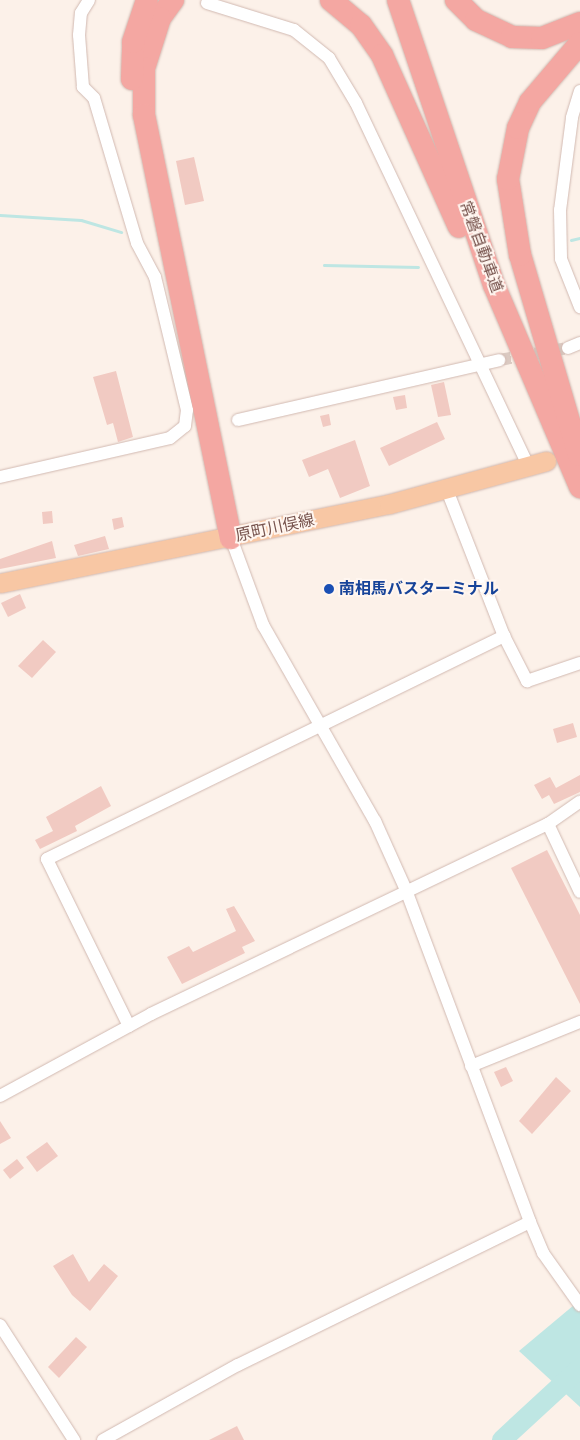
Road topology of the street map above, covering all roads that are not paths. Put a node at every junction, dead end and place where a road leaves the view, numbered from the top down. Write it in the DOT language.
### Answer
graph roads {
  1 [pos="89,0"];
  2 [pos="147,0"];
  3 [pos="156,0"];
  4 [pos="173,0"];
  5 [pos="331,0"];
  6 [pos="398,0"];
  7 [pos="456,0"];
  8 [pos="200,2"];
  9 [pos="580,23"];
  10 [pos="143,40"];
  11 [pos="580,43"];
  12 [pos="580,91"];
  13 [pos="580,307"];
  14 [pos="580,343"];
  15 [pos="568,348"];
  16 [pos="499,360"];
  17 [pos="479,363"];
  18 [pos="533,384"];
  19 [pos="238,420"];
  20 [pos="580,459"];
  21 [pos="538,464"];
  22 [pos="0,477"];
  23 [pos="580,487"];
  24 [pos="447,490"];
  25 [pos="231,538"];
  26 [pos="0,583"];
  27 [pos="504,636"];
  28 [pos="580,663"];
  29 [pos="324,725"];
  30 [pos="580,802"];
  31 [pos="548,824"];
  32 [pos="406,890"];
  33 [pos="580,892"];
  34 [pos="580,1022"];
  35 [pos="129,1026"];
  36 [pos="471,1066"];
  37 [pos="0,1096"];
  38 [pos="530,1222"];
  39 [pos="580,1305"];
  40 [pos="0,1325"];
  41 [pos="74,1440"];
  42 [pos="103,1440"];
  1 -- 22 [label="street"];
  2 -- 10 [label="highway"];
  3 -- 10 [label="highway"];
  4 -- 10 [label="highway"];
  5 -- 18 [label="highway"];
  6 -- 18 [label="highway, 常磐自動車道"];
  7 -- 9 [label="highway"];
  8 -- 10 [label="highway"];
  8 -- 17 [label="street"];
  10 -- 25 [label="highway"];
  11 -- 20 [label="highway"];
  12 -- 13 [label="street"];
  14 -- 15 [label="street"];
  16 -- 17 [label="street"];
  17 -- 19 [label="street"];
  17 -- 21 [label="street"];
  18 -- 23 [label="highway, 常磐自動車道"];
  21 -- 24 [label="main road, 原町川俣線"];
  24 -- 25 [label="main road, 原町川俣線"];
  24 -- 27 [label="street"];
  25 -- 26 [label="main road, 原町川俣線"];
  25 -- 29 [label="street"];
  27 -- 28 [label="street"];
  27 -- 29 [label="street"];
  29 -- 32 [label="street"];
  29 -- 35 [label="street"];
  30 -- 31 [label="street"];
  31 -- 32 [label="street"];
  31 -- 33 [label="street"];
  32 -- 35 [label="street"];
  32 -- 36 [label="street"];
  34 -- 36 [label="street"];
  35 -- 37 [label="street"];
  36 -- 38 [label="street"];
  38 -- 39 [label="street"];
  38 -- 42 [label="street"];
  40 -- 41 [label="street"];
}
